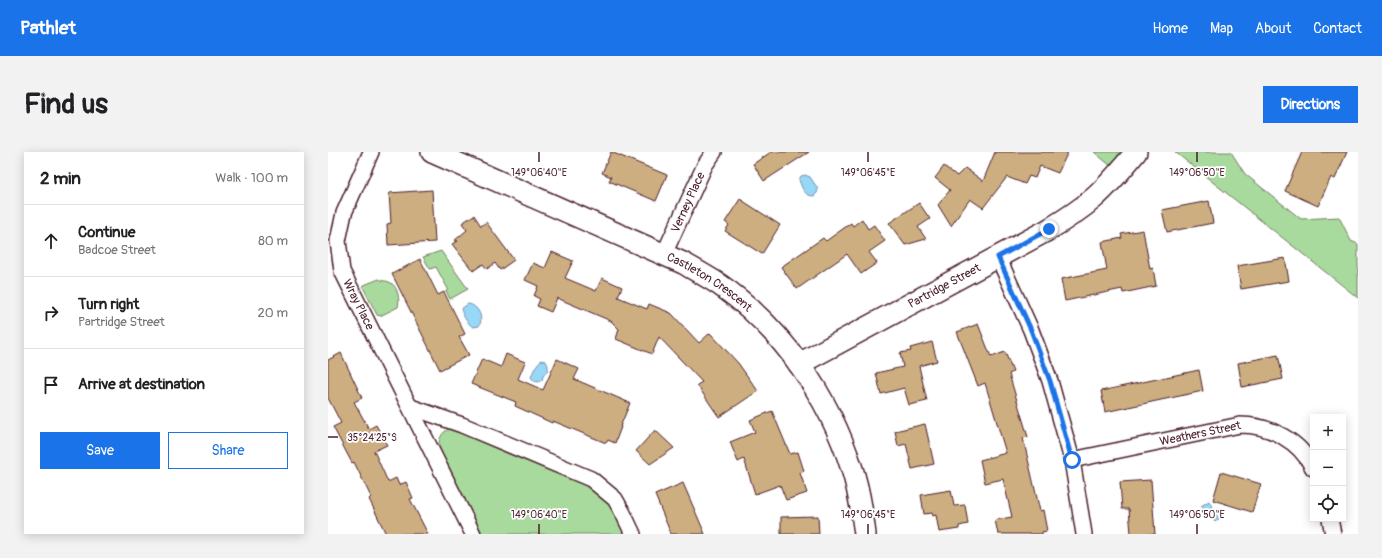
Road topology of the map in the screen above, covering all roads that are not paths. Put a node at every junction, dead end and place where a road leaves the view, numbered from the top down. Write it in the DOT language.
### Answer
graph roads {
  1 [pos="371,152"];
  2 [pos="432,152"];
  3 [pos="714,152"];
  4 [pos="1136,152"];
  5 [pos="462,158"];
  6 [pos="664,254"];
  7 [pos="998,257"];
  8 [pos="799,364"];
  9 [pos="410,408"];
  10 [pos="1072,460"];
  11 [pos="1310,462"];
  12 [pos="1331,522"];
  13 [pos="473,534"];
  14 [pos="633,534"];
  15 [pos="865,534"];
  16 [pos="1084,534"];
  17 [pos="1333,534"];
  1 -- 9 [label="street, Wray Place"];
  2 -- 5 [label="street, Castleton Crescent"];
  3 -- 6 [label="street, Verney Place"];
  4 -- 7 [label="street, Partridge Street"];
  5 -- 6 [label="street, Castleton Crescent"];
  6 -- 8 [label="street, Castleton Crescent"];
  7 -- 8 [label="street, Partridge Street"];
  7 -- 10 [label="street"];
  8 -- 15 [label="street, Castleton Crescent"];
  9 -- 13 [label="street, Wray Place"];
  9 -- 14 [label="street"];
  10 -- 11 [label="street, Weathers Street"];
  10 -- 16 [label="street"];
  12 -- 17 [label="street"];
}
